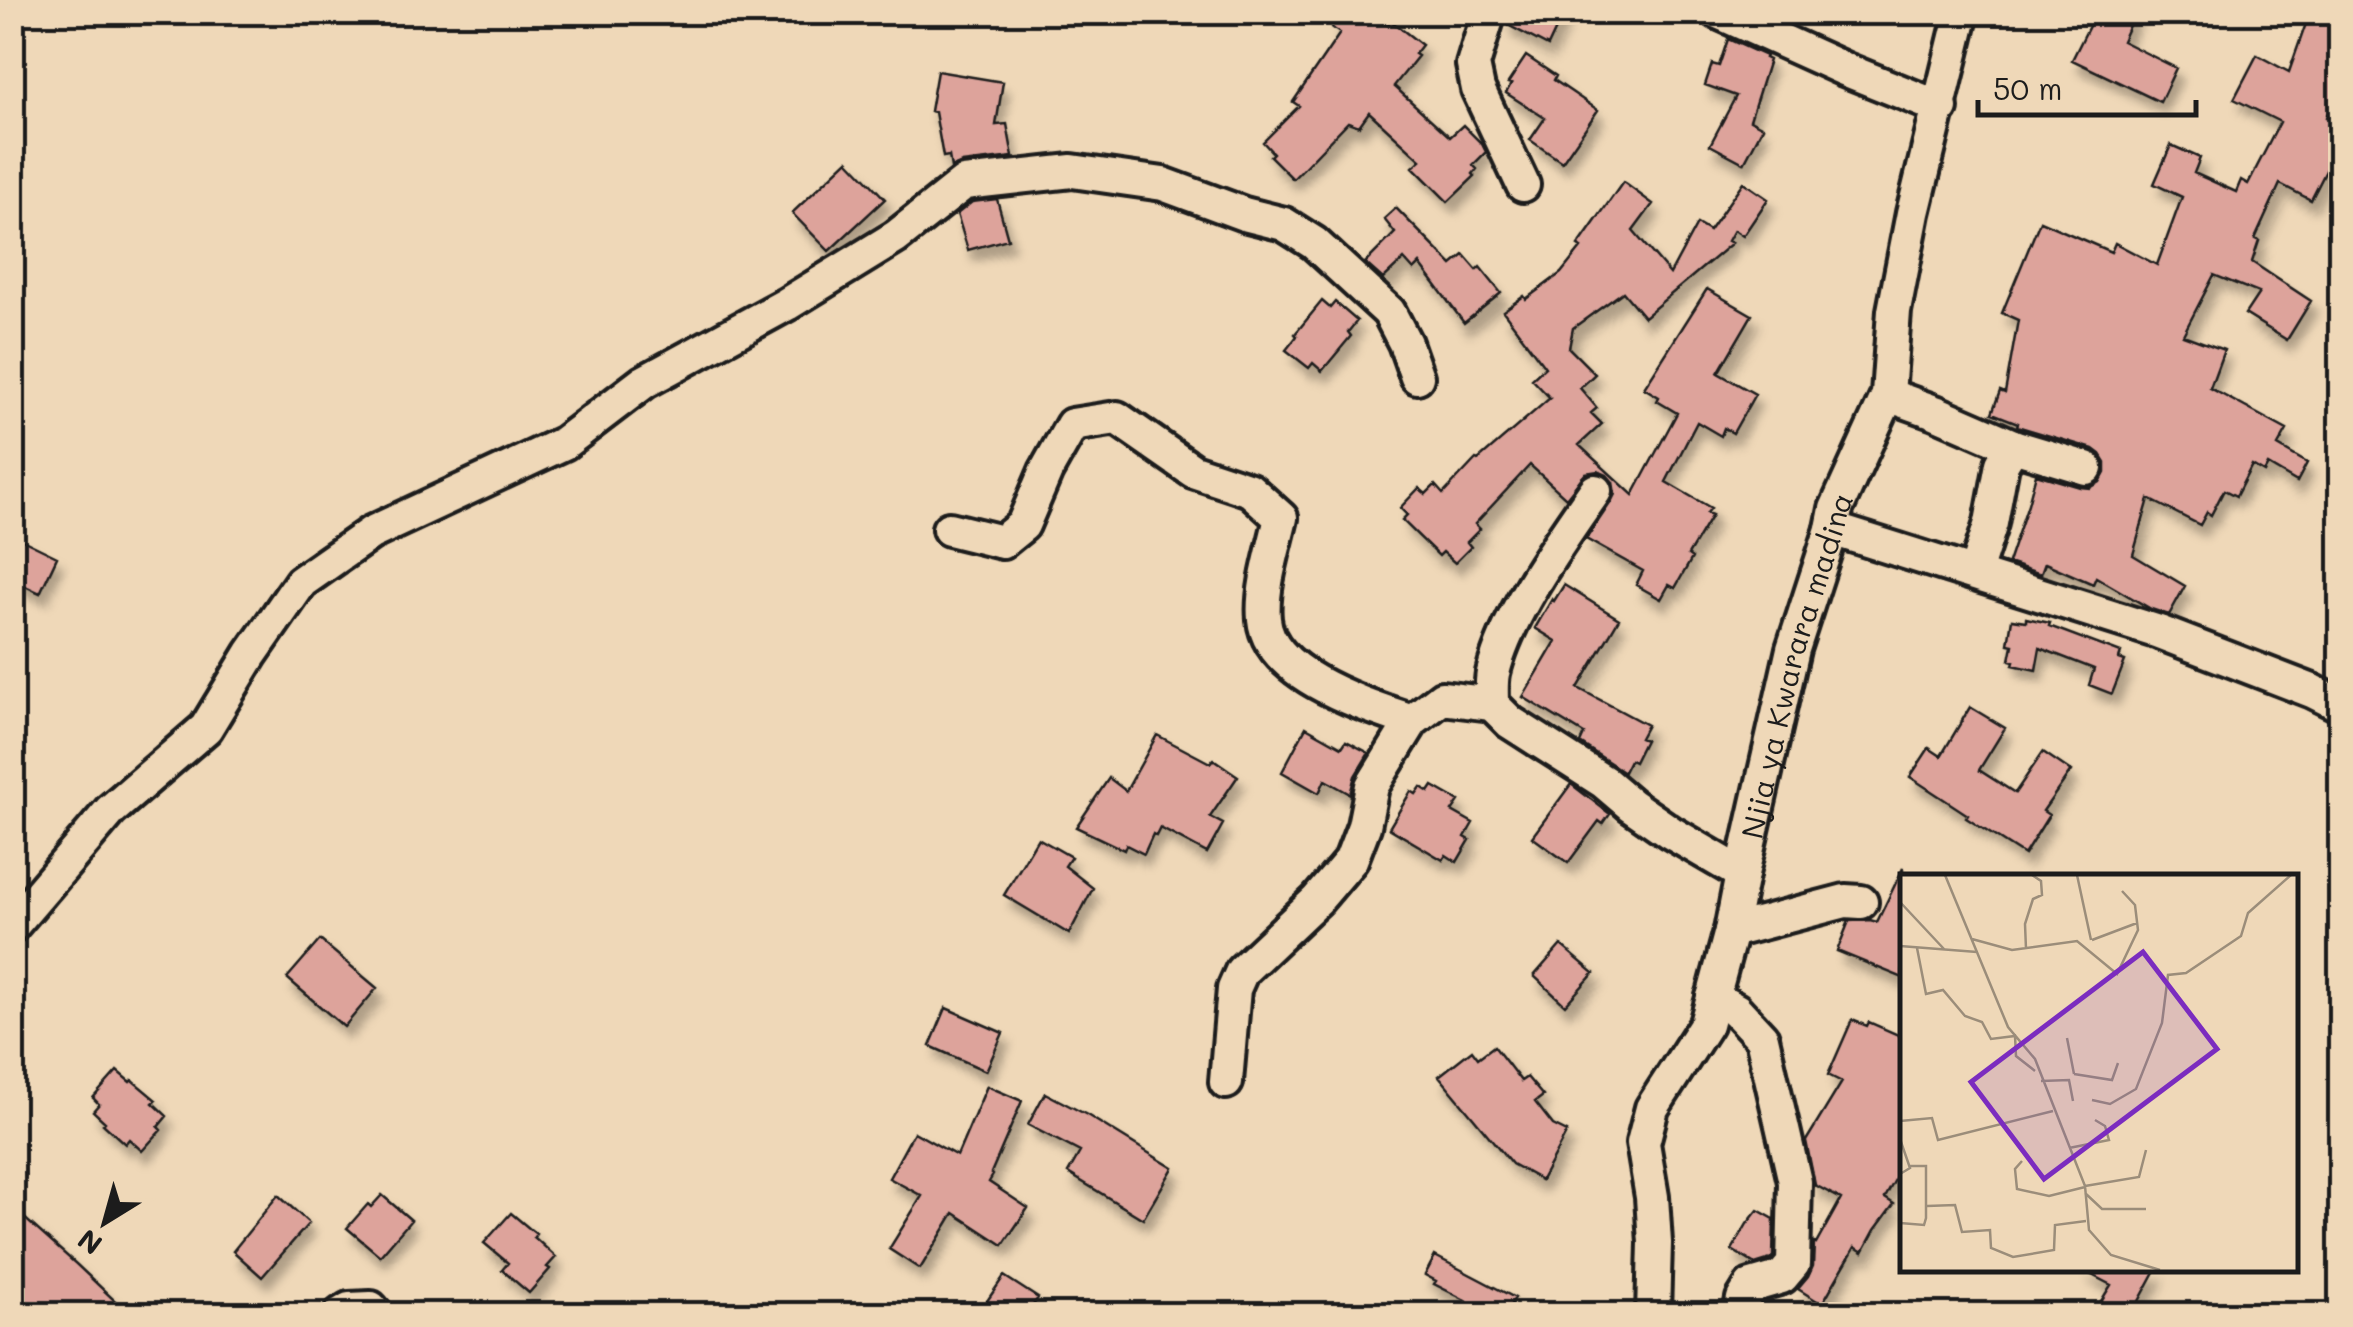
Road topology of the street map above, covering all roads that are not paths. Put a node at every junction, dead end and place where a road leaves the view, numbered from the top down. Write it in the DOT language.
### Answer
graph roads {
  1 [pos="1489,12"];
  2 [pos="1718,12"];
  3 [pos="1962,12"];
  4 [pos="1940,108"];
  5 [pos="1522,185"];
  6 [pos="1417,377"];
  7 [pos="1888,394"];
  8 [pos="2012,446"];
  9 [pos="2086,468"];
  10 [pos="1594,491"];
  11 [pos="949,529"];
  12 [pos="1832,529"];
  13 [pos="1975,572"];
  14 [pos="1492,704"];
  15 [pos="2340,705"];
  16 [pos="1412,721"];
  17 [pos="1742,874"];
  18 [pos="1861,902"];
  19 [pos="12,926"];
  20 [pos="1731,931"];
  21 [pos="1714,996"];
  22 [pos="1226,1082"];
  23 [pos="341,1314"];
  24 [pos="376,1314"];
  25 [pos="1652,1314"];
  26 [pos="1740,1314"];
  1 -- 5 [label="street"];
  2 -- 4 [label="street"];
  3 -- 4 [label="street, Njia ya Kwarara madina"];
  4 -- 7 [label="street, Njia ya Kwarara madina"];
  6 -- 19 [label="street"];
  7 -- 8 [label="street"];
  7 -- 12 [label="street, Njia ya Kwarara madina"];
  8 -- 9 [label="street"];
  8 -- 13 [label="street"];
  10 -- 14 [label="street"];
  11 -- 16 [label="street"];
  12 -- 13 [label="street"];
  12 -- 17 [label="street, Njia ya Kwarara madina"];
  13 -- 15 [label="street"];
  14 -- 16 [label="street"];
  14 -- 17 [label="street"];
  16 -- 22 [label="street"];
  17 -- 20 [label="street, Njia ya Kwarara madina"];
  18 -- 20 [label="street"];
  20 -- 21 [label="street, Njia ya Kwarara madina"];
  21 -- 25 [label="street, Njia ya Kwarara madina"];
  21 -- 26 [label="street"];
  23 -- 24 [label="street"];
}
